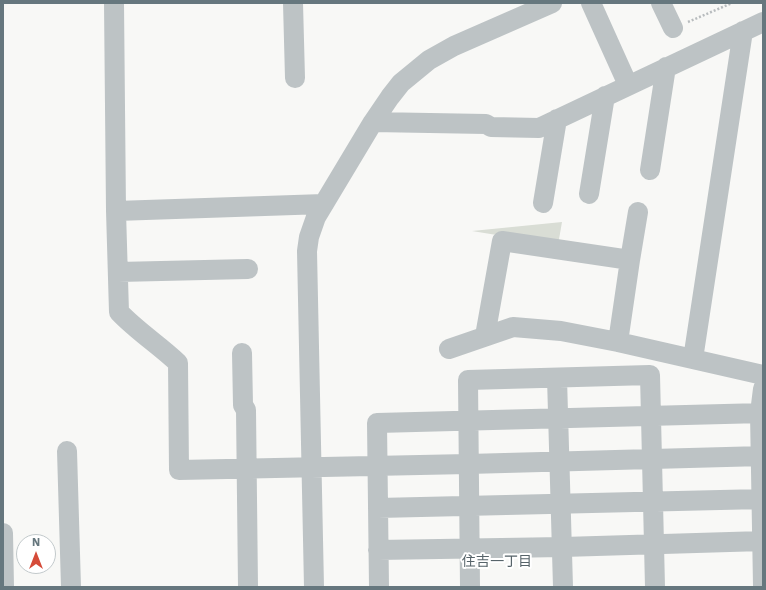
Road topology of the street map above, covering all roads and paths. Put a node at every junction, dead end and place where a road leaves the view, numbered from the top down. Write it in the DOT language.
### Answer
graph roads {
  1 [pos="114,3"];
  2 [pos="293,3"];
  3 [pos="552,3"];
  4 [pos="591,3"];
  5 [pos="662,3"];
  6 [pos="732,3"];
  7 [pos="763,22"];
  8 [pos="673,28"];
  9 [pos="743,32"];
  10 [pos="666,67"];
  11 [pos="295,78"];
  12 [pos="628,85"];
  13 [pos="605,96"];
  14 [pos="557,119"];
  15 [pos="373,122"];
  16 [pos="650,170"];
  17 [pos="589,194"];
  18 [pos="324,204"];
  19 [pos="543,204"];
  20 [pos="116,211"];
  21 [pos="638,212"];
  22 [pos="630,260"];
  23 [pos="248,269"];
  24 [pos="118,272"];
  25 [pos="485,336"];
  26 [pos="618,342"];
  27 [pos="449,349"];
  28 [pos="242,352"];
  29 [pos="693,359"];
  30 [pos="763,375"];
  31 [pos="557,378"];
  32 [pos="763,389"];
  33 [pos="761,413"];
  34 [pos="650,416"];
  35 [pos="559,418"];
  36 [pos="468,421"];
  37 [pos="67,451"];
  38 [pos="762,456"];
  39 [pos="651,459"];
  40 [pos="560,462"];
  41 [pos="468,464"];
  42 [pos="311,466"];
  43 [pos="377,466"];
  44 [pos="246,468"];
  45 [pos="762,499"];
  46 [pos="653,501"];
  47 [pos="561,504"];
  48 [pos="469,506"];
  49 [pos="378,508"];
  50 [pos="3,533"];
  51 [pos="763,541"];
  52 [pos="654,544"];
  53 [pos="563,547"];
  54 [pos="470,549"];
  55 [pos="378,550"];
  56 [pos="763,586"];
  57 [pos="4,587"];
  58 [pos="71,587"];
  59 [pos="248,587"];
  60 [pos="314,587"];
  61 [pos="379,587"];
  62 [pos="470,587"];
  63 [pos="564,587"];
  64 [pos="655,587"];
  1 -- 20 [label="street"];
  2 -- 11 [label="street"];
  3 -- 15 [label="street"];
  4 -- 12 [label="street"];
  5 -- 8 [label="street"];
  6 -- 8 [label="path"];
  7 -- 9 [label="street"];
  9 -- 10 [label="street"];
  9 -- 29 [label="street"];
  10 -- 12 [label="street"];
  10 -- 16 [label="street"];
  12 -- 13 [label="street"];
  13 -- 14 [label="street"];
  13 -- 17 [label="street"];
  14 -- 15 [label="street"];
  14 -- 19 [label="street"];
  15 -- 18 [label="street"];
  18 -- 20 [label="street"];
  18 -- 42 [label="street"];
  20 -- 24 [label="street"];
  21 -- 22 [label="street"];
  22 -- 25 [label="street"];
  22 -- 26 [label="street"];
  23 -- 24 [label="street"];
  24 -- 44 [label="street"];
  25 -- 26 [label="street"];
  25 -- 27 [label="street"];
  26 -- 29 [label="street"];
  28 -- 44 [label="street"];
  29 -- 30 [label="street"];
  31 -- 34 [label="street"];
  31 -- 35 [label="street"];
  31 -- 36 [label="street"];
  32 -- 33 [label="street"];
  33 -- 34 [label="street"];
  33 -- 38 [label="street"];
  34 -- 35 [label="street"];
  34 -- 39 [label="street"];
  35 -- 36 [label="street"];
  35 -- 40 [label="street"];
  36 -- 41 [label="street"];
  36 -- 43 [label="street"];
  37 -- 58 [label="street"];
  38 -- 39 [label="street"];
  38 -- 45 [label="street"];
  39 -- 40 [label="street"];
  39 -- 46 [label="street"];
  40 -- 41 [label="street"];
  40 -- 47 [label="street"];
  41 -- 43 [label="street"];
  41 -- 48 [label="street"];
  42 -- 43 [label="street"];
  42 -- 44 [label="street"];
  42 -- 60 [label="street"];
  43 -- 49 [label="street"];
  44 -- 59 [label="street"];
  45 -- 46 [label="street"];
  45 -- 51 [label="street"];
  46 -- 47 [label="street"];
  46 -- 52 [label="street"];
  47 -- 48 [label="street"];
  47 -- 53 [label="street"];
  48 -- 49 [label="street"];
  48 -- 54 [label="street"];
  49 -- 55 [label="street"];
  50 -- 57 [label="street"];
  51 -- 52 [label="street"];
  51 -- 56 [label="street"];
  52 -- 53 [label="street"];
  52 -- 64 [label="street"];
  53 -- 54 [label="street"];
  53 -- 63 [label="street"];
  54 -- 55 [label="street"];
  54 -- 62 [label="street"];
  55 -- 61 [label="street"];
}
